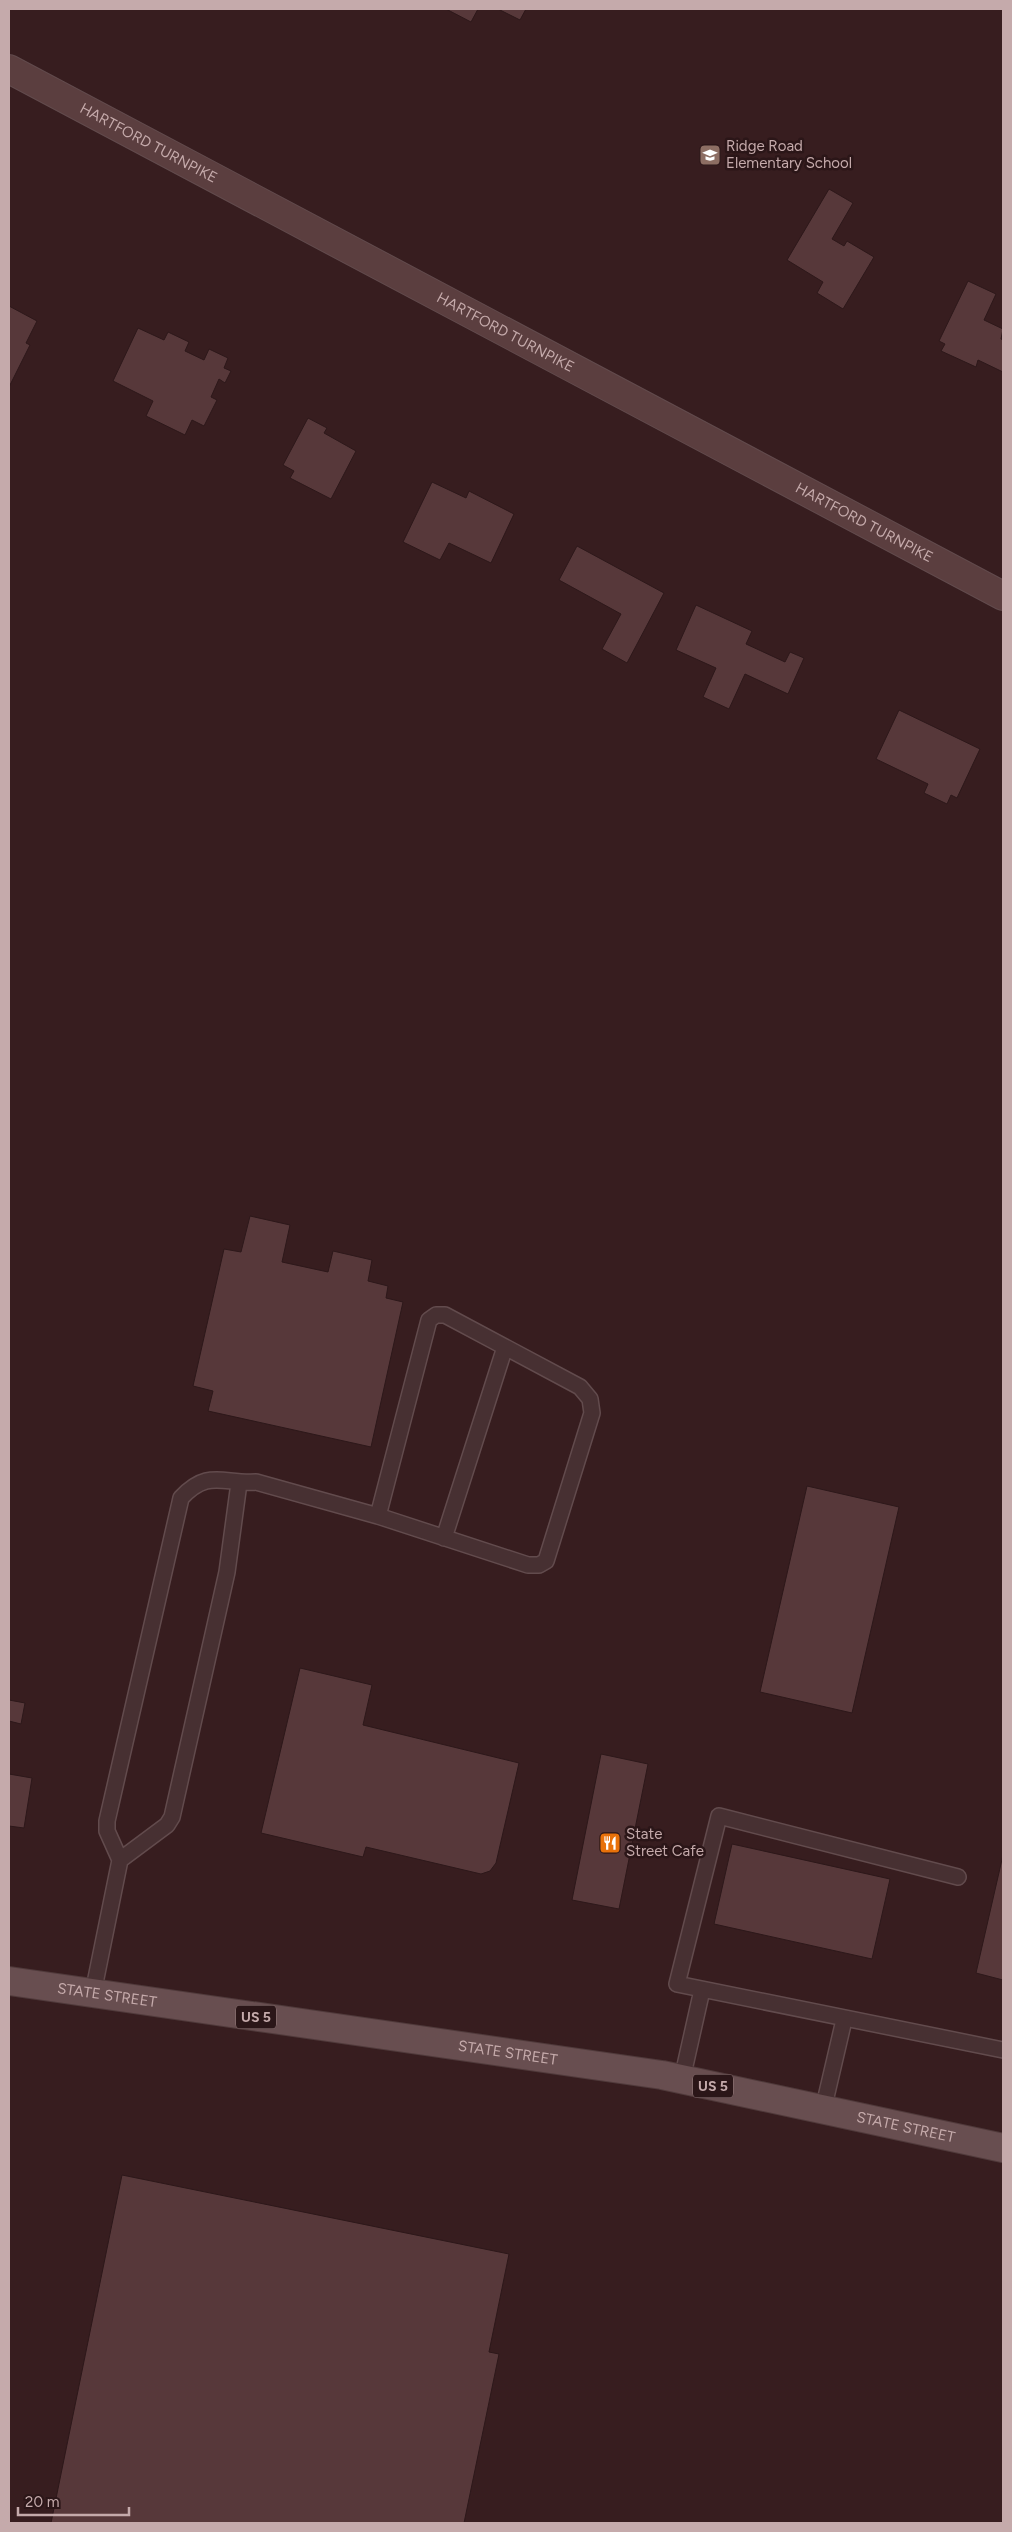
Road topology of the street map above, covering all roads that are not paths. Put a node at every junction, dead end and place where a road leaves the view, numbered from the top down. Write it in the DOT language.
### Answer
graph roads {
  1 [pos="9,69"];
  2 [pos="1003,596"];
  3 [pos="505,1347"];
  4 [pos="239,1483"];
  5 [pos="378,1516"];
  6 [pos="444,1538"];
  7 [pos="120,1860"];
  8 [pos="958,1877"];
  9 [pos="9,1981"];
  10 [pos="702,1990"];
  11 [pos="93,1993"];
  12 [pos="844,2020"];
  13 [pos="1003,2050"];
  14 [pos="682,2079"];
  15 [pos="823,2110"];
  16 [pos="1003,2148"];
  1 -- 2 [label="main road, HARTFORD TURNPIKE"];
  3 -- 5 [label="lane"];
  3 -- 6 [label="lane"];
  3 -- 6 [label="lane"];
  4 -- 5 [label="lane"];
  4 -- 7 [label="lane"];
  4 -- 7 [label="lane"];
  5 -- 6 [label="lane"];
  7 -- 11 [label="lane"];
  8 -- 10 [label="lane"];
  9 -- 11 [label="main road, STATE STREET / US 5"];
  10 -- 12 [label="lane"];
  10 -- 14 [label="lane"];
  11 -- 14 [label="main road, STATE STREET / US 5"];
  12 -- 13 [label="lane"];
  12 -- 15 [label="lane"];
  14 -- 15 [label="main road, STATE STREET / US 5"];
  15 -- 16 [label="main road, STATE STREET / US 5"];
}
